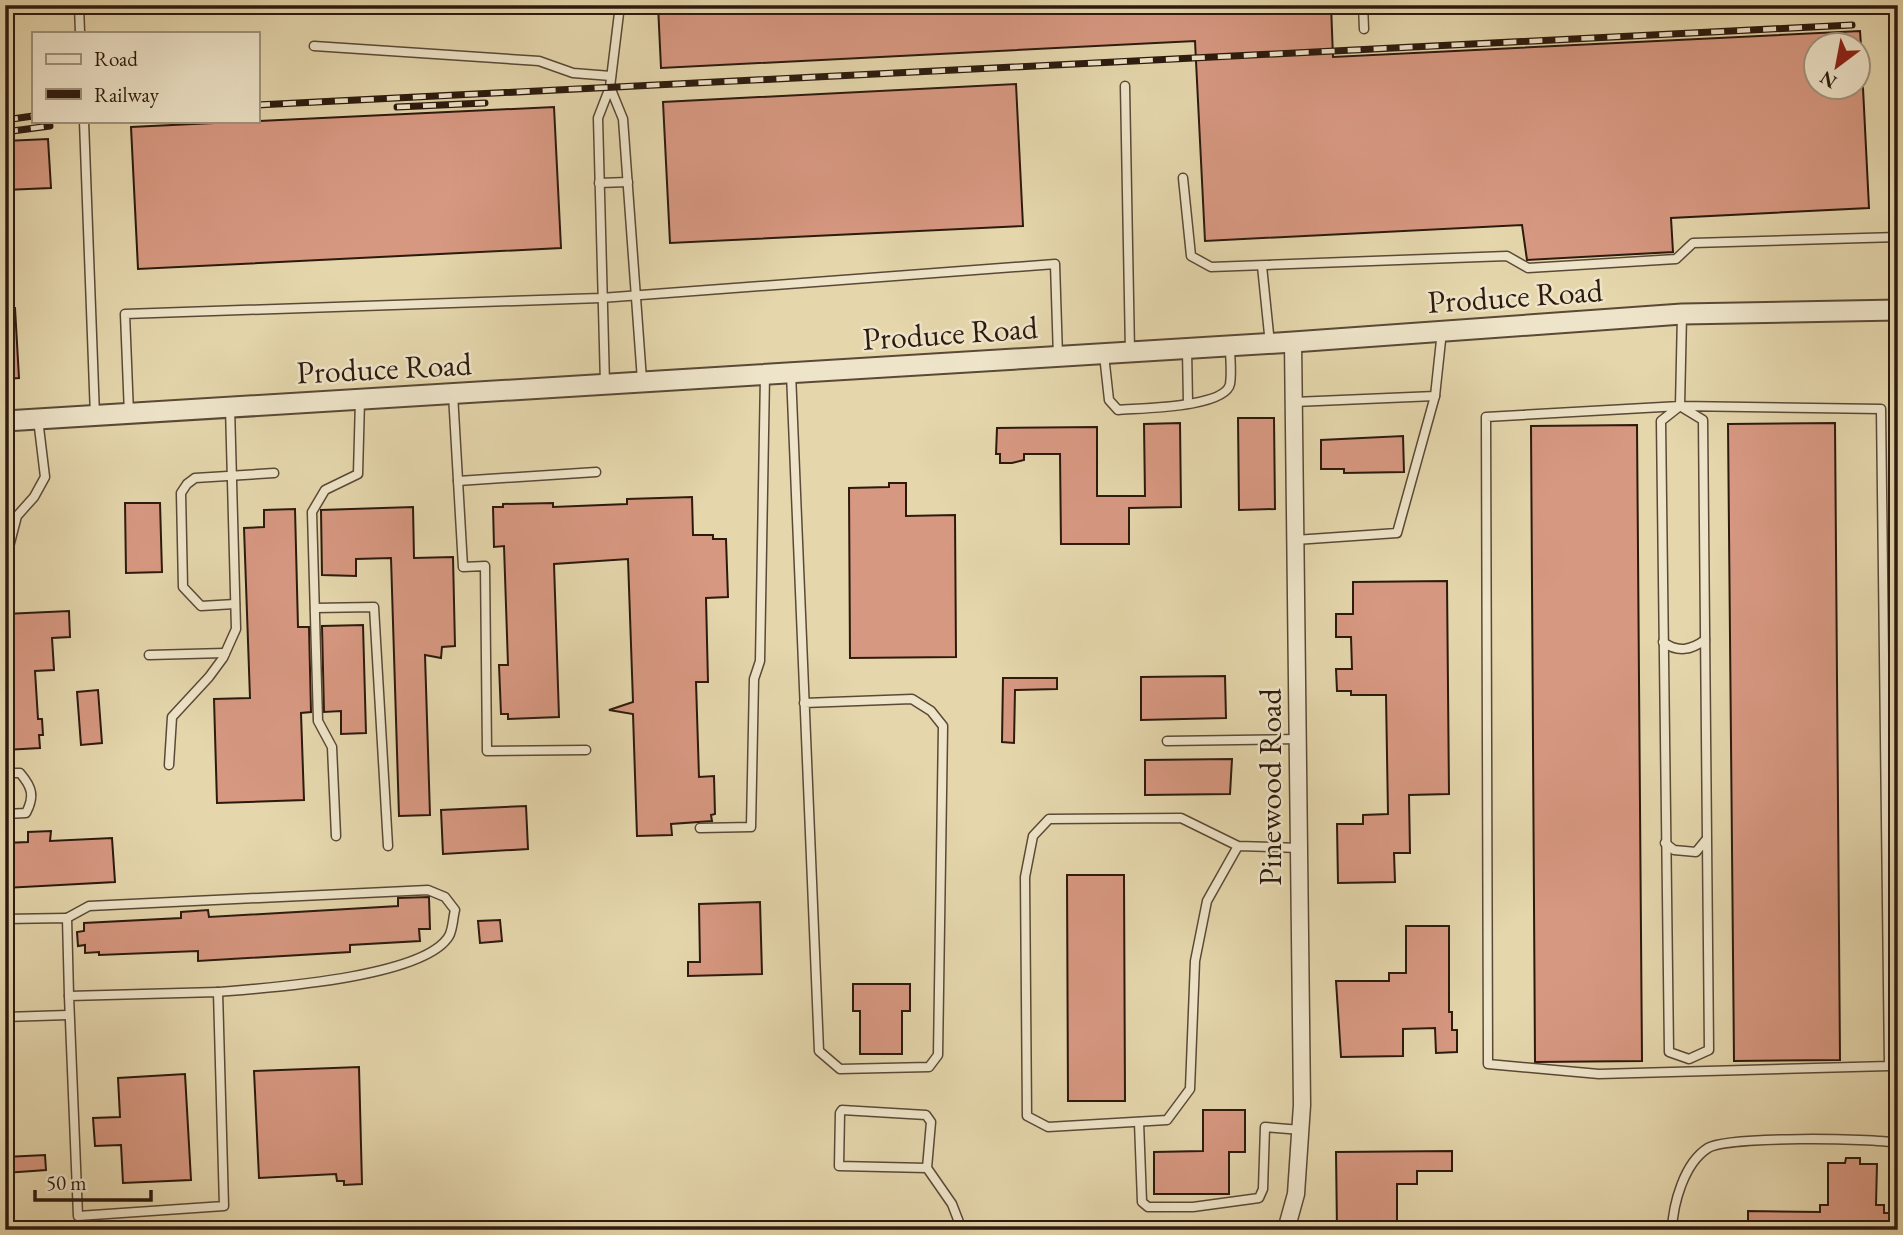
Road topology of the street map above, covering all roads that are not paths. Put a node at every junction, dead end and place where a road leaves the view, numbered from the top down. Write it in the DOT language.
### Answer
graph roads {
  1 [pos="79,5"];
  2 [pos="620,5"];
  3 [pos="1363,5"];
  4 [pos="1364,29"];
  5 [pos="80,32"];
  6 [pos="314,46"];
  7 [pos="1896,56"];
  8 [pos="1898,72"];
  9 [pos="611,76"];
  10 [pos="610,86"];
  11 [pos="1125,86"];
  12 [pos="84,122"];
  13 [pos="1183,178"];
  14 [pos="628,182"];
  15 [pos="599,183"];
  16 [pos="1898,237"];
  17 [pos="1262,266"];
  18 [pos="637,296"];
  19 [pos="601,298"];
  20 [pos="1898,310"];
  21 [pos="1682,314"];
  22 [pos="1442,331"];
  23 [pos="1293,342"];
  24 [pos="1270,344"];
  25 [pos="1230,346"];
  26 [pos="1187,349"];
  27 [pos="1130,352"];
  28 [pos="1104,354"];
  29 [pos="1058,356"];
  30 [pos="791,373"];
  31 [pos="765,375"];
  32 [pos="642,383"];
  33 [pos="606,386"];
  34 [pos="453,394"];
  35 [pos="1435,396"];
  36 [pos="359,400"];
  37 [pos="1294,402"];
  38 [pos="1188,403"];
  39 [pos="1681,406"];
  40 [pos="230,407"];
  41 [pos="129,414"];
  42 [pos="95,416"];
  43 [pos="38,419"];
  44 [pos="5,421"];
  45 [pos="596,472"];
  46 [pos="274,473"];
  47 [pos="232,474"];
  48 [pos="458,481"];
  49 [pos="1296,540"];
  50 [pos="5,562"];
  51 [pos="235,604"];
  52 [pos="314,608"];
  53 [pos="1705,640"];
  54 [pos="1663,642"];
  55 [pos="225,653"];
  56 [pos="149,655"];
  57 [pos="804,703"];
  58 [pos="1298,739"];
  59 [pos="1167,741"];
  60 [pos="586,750"];
  61 [pos="169,765"];
  62 [pos="5,773"];
  63 [pos="5,814"];
  64 [pos="700,828"];
  65 [pos="335,836"];
  66 [pos="1706,841"];
  67 [pos="1665,843"];
  68 [pos="388,846"];
  69 [pos="1238,846"];
  70 [pos="1299,848"];
  71 [pos="67,918"];
  72 [pos="5,919"];
  73 [pos="218,992"];
  74 [pos="69,996"];
  75 [pos="68,1015"];
  76 [pos="5,1017"];
  77 [pos="1689,1059"];
  78 [pos="1689,1071"];
  79 [pos="1139,1122"];
  80 [pos="1301,1130"];
  81 [pos="1898,1143"];
  82 [pos="927,1168"];
  83 [pos="962,1230"];
  84 [pos="1286,1230"];
  85 [pos="1672,1230"];
  1 -- 5 [label="lane"];
  2 -- 9 [label="lane"];
  3 -- 4 [label="lane"];
  6 -- 9 [label="lane"];
  7 -- 8 [label="lane"];
  9 -- 10 [label="lane"];
  10 -- 14 [label="lane"];
  10 -- 15 [label="lane"];
  11 -- 27 [label="lane"];
  12 -- 42 [label="lane"];
  13 -- 17 [label="lane"];
  14 -- 15 [label="lane"];
  14 -- 18 [label="lane"];
  15 -- 19 [label="lane"];
  16 -- 17 [label="lane"];
  17 -- 24 [label="lane"];
  18 -- 19 [label="lane"];
  18 -- 29 [label="lane"];
  18 -- 32 [label="lane"];
  19 -- 33 [label="lane"];
  19 -- 41 [label="lane"];
  20 -- 21 [label="street, Produce Road"];
  21 -- 22 [label="street, Produce Road"];
  21 -- 39 [label="lane"];
  22 -- 23 [label="street, Produce Road"];
  22 -- 35 [label="lane"];
  23 -- 24 [label="street, Produce Road"];
  23 -- 37 [label="street, Pinewood Road"];
  24 -- 25 [label="street, Produce Road"];
  25 -- 26 [label="street, Produce Road"];
  25 -- 38 [label="lane"];
  26 -- 27 [label="street, Produce Road"];
  26 -- 38 [label="lane"];
  27 -- 28 [label="street, Produce Road"];
  28 -- 29 [label="street, Produce Road"];
  28 -- 38 [label="lane"];
  29 -- 30 [label="street, Produce Road"];
  30 -- 31 [label="street, Produce Road"];
  30 -- 57 [label="lane"];
  31 -- 32 [label="street, Produce Road"];
  31 -- 64 [label="lane"];
  32 -- 33 [label="street, Produce Road"];
  33 -- 34 [label="street, Produce Road"];
  34 -- 36 [label="street, Produce Road"];
  34 -- 48 [label="lane"];
  35 -- 37 [label="lane"];
  35 -- 49 [label="lane"];
  36 -- 40 [label="street, Produce Road"];
  36 -- 52 [label="lane"];
  37 -- 49 [label="street, Pinewood Road"];
  39 -- 53 [label="lane"];
  39 -- 54 [label="lane"];
  39 -- 78 [label="lane"];
  39 -- 78 [label="lane"];
  40 -- 41 [label="street, Produce Road"];
  40 -- 47 [label="lane"];
  41 -- 42 [label="street, Produce Road"];
  42 -- 43 [label="street, Produce Road"];
  43 -- 44 [label="street, Produce Road"];
  43 -- 50 [label="lane"];
  45 -- 48 [label="lane"];
  46 -- 47 [label="lane"];
  47 -- 51 [label="lane"];
  47 -- 51 [label="lane"];
  48 -- 60 [label="lane"];
  49 -- 58 [label="street, Pinewood Road"];
  51 -- 55 [label="lane"];
  52 -- 65 [label="lane"];
  52 -- 68 [label="lane"];
  53 -- 54 [label="lane"];
  53 -- 66 [label="lane"];
  54 -- 67 [label="lane"];
  55 -- 56 [label="lane"];
  55 -- 61 [label="lane"];
  57 -- 57 [label="lane"];
  58 -- 59 [label="lane"];
  58 -- 70 [label="street, Pinewood Road"];
  62 -- 63 [label="lane"];
  66 -- 67 [label="lane"];
  66 -- 77 [label="lane"];
  67 -- 77 [label="lane"];
  69 -- 70 [label="lane"];
  69 -- 79 [label="lane"];
  69 -- 79 [label="lane"];
  70 -- 80 [label="street, Pinewood Road"];
  71 -- 72 [label="lane"];
  71 -- 73 [label="lane"];
  71 -- 74 [label="lane"];
  73 -- 74 [label="lane"];
  73 -- 75 [label="lane"];
  74 -- 75 [label="lane"];
  75 -- 76 [label="lane"];
  77 -- 78 [label="lane"];
  79 -- 80 [label="lane"];
  80 -- 84 [label="street, Pinewood Road"];
  81 -- 85 [label="lane"];
  82 -- 82 [label="lane"];
  82 -- 83 [label="lane"];
}
